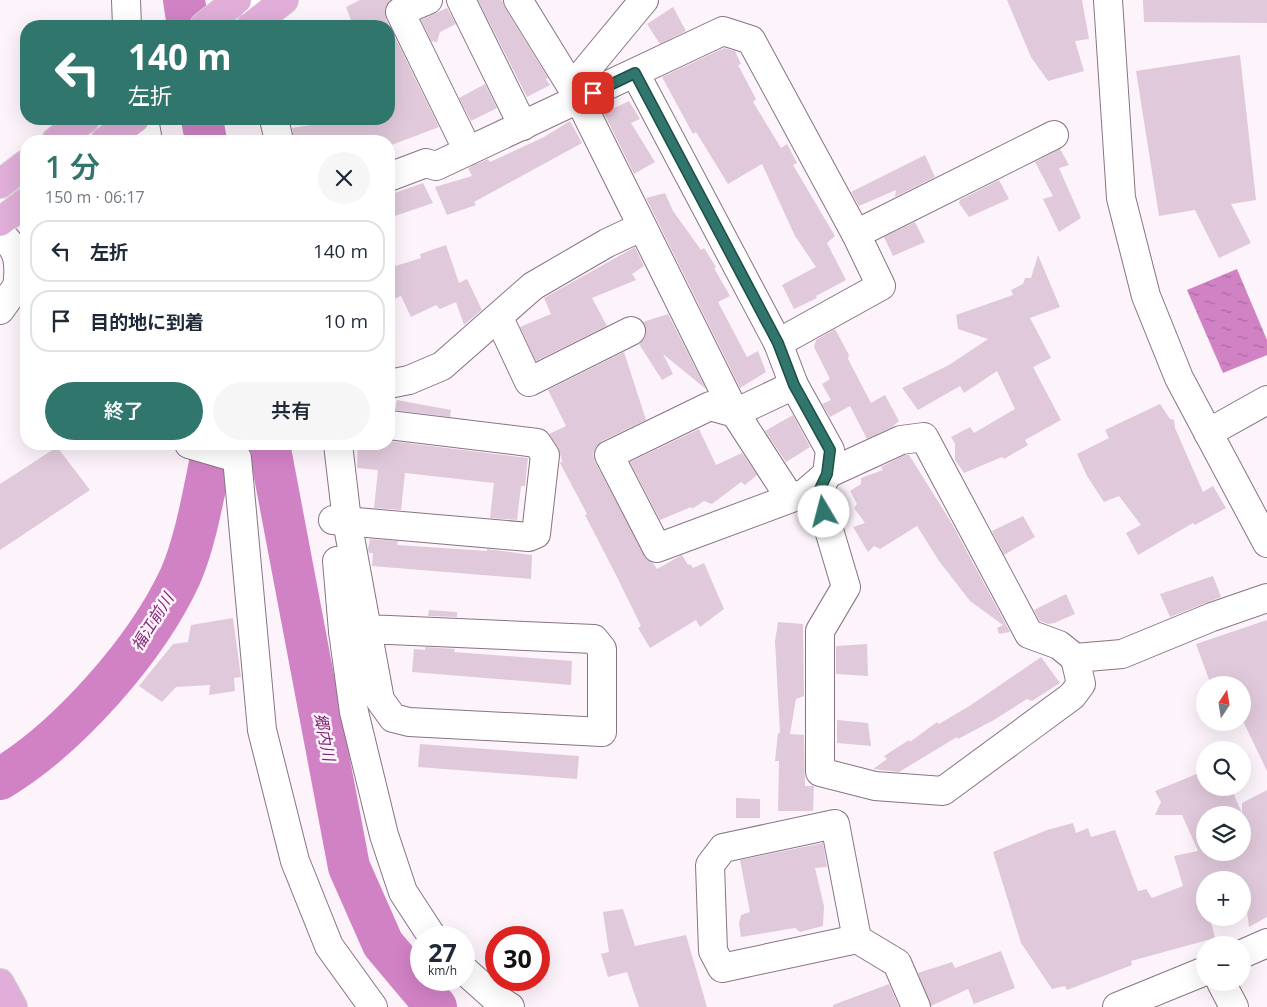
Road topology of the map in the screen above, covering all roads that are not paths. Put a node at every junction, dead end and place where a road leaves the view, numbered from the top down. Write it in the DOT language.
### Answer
graph roads {
  1 [pos="126,0"];
  2 [pos="237,0"];
  3 [pos="284,0"];
  4 [pos="428,0"];
  5 [pos="461,0"];
  6 [pos="518,0"];
  7 [pos="644,0"];
  8 [pos="1108,0"];
  9 [pos="255,18"];
  10 [pos="127,20"];
  11 [pos="212,20"];
  12 [pos="635,73"];
  13 [pos="575,93"];
  14 [pos="77,125"];
  15 [pos="127,125"];
  16 [pos="523,126"];
  17 [pos="1054,134"];
  18 [pos="64,135"];
  19 [pos="114,135"];
  20 [pos="468,151"];
  21 [pos="20,169"];
  22 [pos="395,175"];
  23 [pos="0,184"];
  24 [pos="20,207"];
  25 [pos="0,222"];
  26 [pos="642,227"];
  27 [pos="0,234"];
  28 [pos="856,234"];
  29 [pos="20,275"];
  30 [pos="20,284"];
  31 [pos="0,310"];
  32 [pos="499,318"];
  33 [pos="631,331"];
  34 [pos="778,343"];
  35 [pos="395,383"];
  36 [pos="794,385"];
  37 [pos="1267,400"];
  38 [pos="735,413"];
  39 [pos="395,426"];
  40 [pos="1208,433"];
  41 [pos="210,450"];
  42 [pos="325,450"];
  43 [pos="338,450"];
  44 [pos="827,474"];
  45 [pos="790,498"];
  46 [pos="340,520"];
  47 [pos="1267,544"];
  48 [pos="1267,598"];
  49 [pos="354,630"];
  50 [pos="1074,658"];
  51 [pos="425,926"];
  52 [pos="857,939"];
  53 [pos="1267,943"];
  54 [pos="1251,950"];
  55 [pos="1196,975"];
  56 [pos="475,980"];
  57 [pos="0,983"];
  58 [pos="1226,991"];
  59 [pos="13,1007"];
  60 [pos="373,1007"];
  61 [pos="510,1007"];
  62 [pos="916,1007"];
  63 [pos="1117,1007"];
  64 [pos="1234,1007"];
  1 -- 10 [label="street"];
  2 -- 11 [label="main road"];
  3 -- 9 [label="main road"];
  4 -- 20 [label="street"];
  5 -- 16 [label="street"];
  6 -- 13 [label="street"];
  7 -- 13 [label="street"];
  8 -- 40 [label="street"];
  12 -- 13 [label="street"];
  12 -- 28 [label="street"];
  12 -- 34 [label="street"];
  13 -- 16 [label="street"];
  13 -- 26 [label="street"];
  14 -- 18 [label="main road"];
  15 -- 19 [label="main road"];
  16 -- 20 [label="street"];
  17 -- 28 [label="street"];
  20 -- 22 [label="street"];
  21 -- 23 [label="main road"];
  24 -- 25 [label="main road"];
  26 -- 32 [label="street"];
  26 -- 38 [label="street"];
  27 -- 29 [label="street"];
  28 -- 34 [label="street"];
  30 -- 31 [label="street"];
  32 -- 33 [label="street"];
  32 -- 35 [label="street"];
  34 -- 36 [label="street"];
  36 -- 38 [label="street"];
  36 -- 44 [label="street"];
  37 -- 40 [label="street"];
  38 -- 45 [label="street"];
  38 -- 45 [label="street"];
  39 -- 46 [label="street"];
  40 -- 47 [label="street"];
  41 -- 60 [label="street"];
  42 -- 46 [label="street"];
  43 -- 46 [label="street"];
  44 -- 45 [label="street"];
  44 -- 50 [label="street"];
  44 -- 50 [label="street"];
  46 -- 49 [label="street"];
  48 -- 50 [label="street"];
  49 -- 49 [label="street"];
  49 -- 51 [label="street"];
  52 -- 52 [label="street"];
  52 -- 62 [label="street"];
  53 -- 54 [label="street"];
  55 -- 63 [label="street"];
  56 -- 61 [label="street"];
  57 -- 59 [label="main road"];
  58 -- 64 [label="street"];
}
